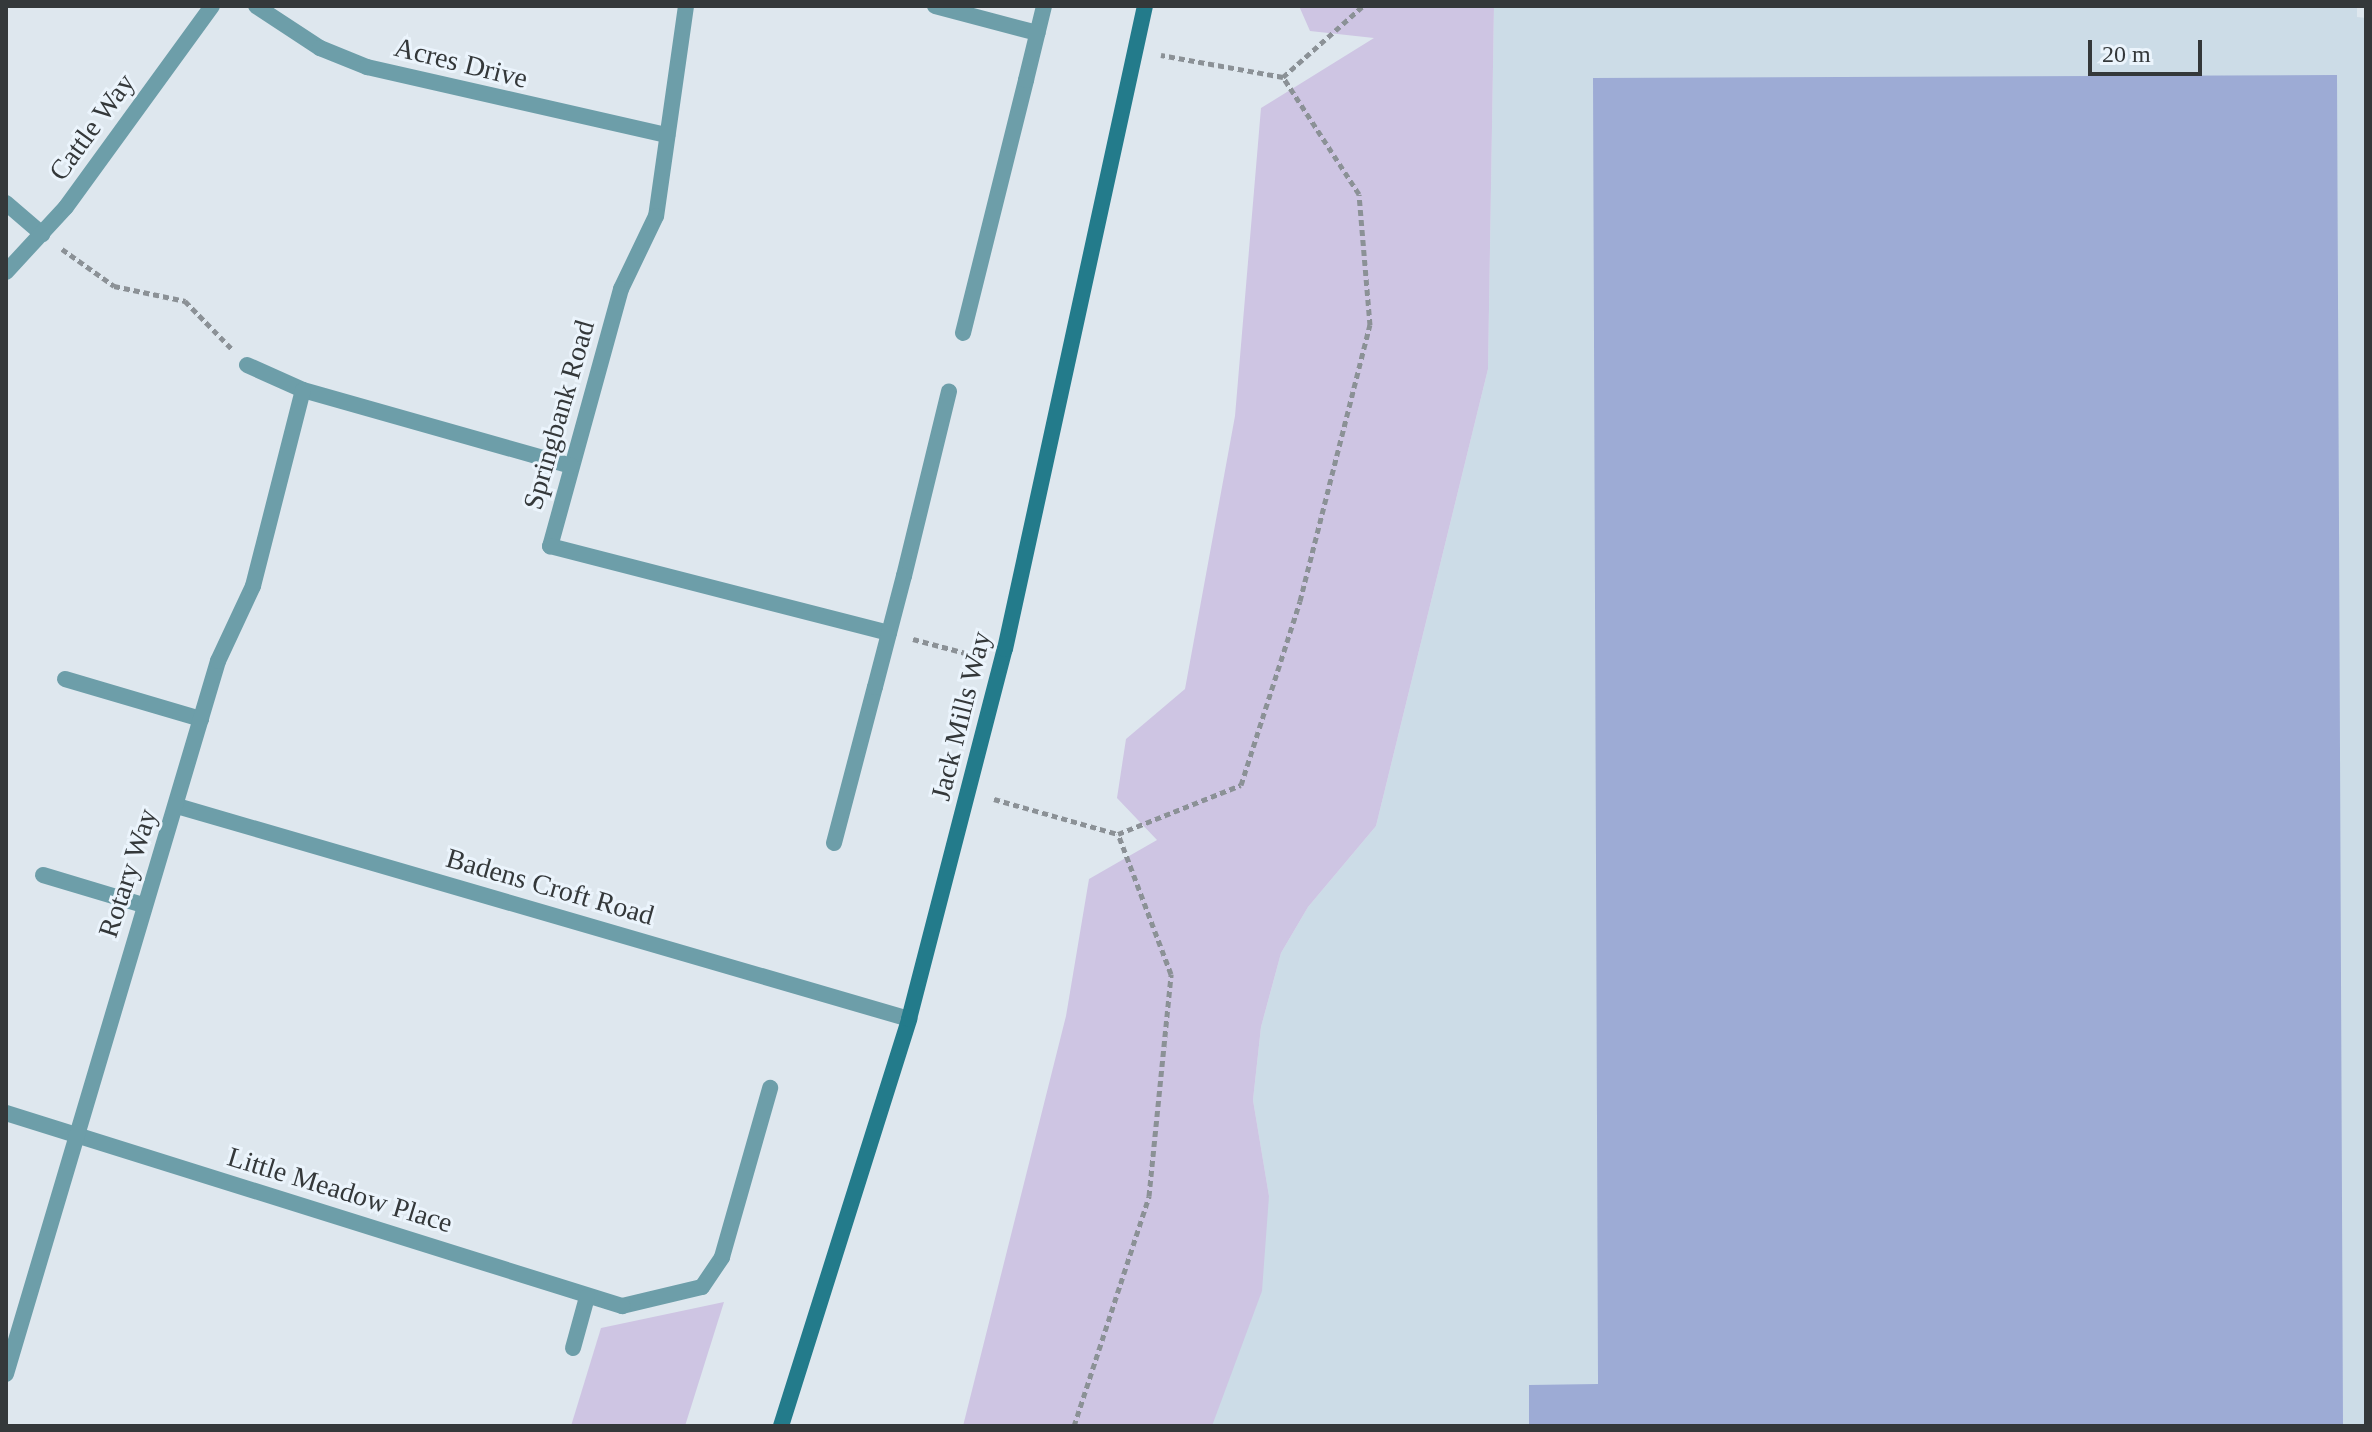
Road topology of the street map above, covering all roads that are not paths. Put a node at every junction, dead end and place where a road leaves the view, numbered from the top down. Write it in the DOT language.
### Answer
graph roads {
  1 [pos="212,6"];
  2 [pos="256,6"];
  3 [pos="686,6"];
  4 [pos="935,6"];
  5 [pos="1044,6"];
  6 [pos="1145,6"];
  7 [pos="1037,33"];
  8 [pos="667,135"];
  9 [pos="6,203"];
  10 [pos="42,234"];
  11 [pos="6,272"];
  12 [pos="963,333"];
  13 [pos="247,365"];
  14 [pos="303,390"];
  15 [pos="949,391"];
  16 [pos="571,466"];
  17 [pos="889,633"];
  18 [pos="65,679"];
  19 [pos="201,719"];
  20 [pos="177,806"];
  21 [pos="834,843"];
  22 [pos="43,875"];
  23 [pos="143,905"];
  24 [pos="909,1019"];
  25 [pos="770,1088"];
  26 [pos="6,1113"];
  27 [pos="77,1135"];
  28 [pos="587,1297"];
  29 [pos="573,1348"];
  30 [pos="6,1374"];
  31 [pos="781,1426"];
  1 -- 10 [label="street, Cattle Way"];
  2 -- 8 [label="street, Acres Drive"];
  3 -- 8 [label="street, Springbank Road"];
  4 -- 7 [label="street"];
  5 -- 7 [label="street"];
  6 -- 24 [label="main road, Jack Mills Way"];
  7 -- 12 [label="street"];
  8 -- 16 [label="street, Springbank Road"];
  9 -- 10 [label="street"];
  10 -- 11 [label="street, Cattle Way"];
  13 -- 14 [label="street"];
  14 -- 16 [label="street"];
  14 -- 19 [label="street, Rotary Way"];
  15 -- 17 [label="street"];
  16 -- 17 [label="street, Springbank Road"];
  17 -- 21 [label="street"];
  18 -- 19 [label="street"];
  19 -- 20 [label="street, Rotary Way"];
  20 -- 23 [label="street, Rotary Way"];
  20 -- 24 [label="street, Badens Croft Road"];
  22 -- 23 [label="street"];
  23 -- 27 [label="street, Rotary Way"];
  24 -- 31 [label="main road, Jack Mills Way"];
  25 -- 28 [label="street, Little Meadow Place"];
  26 -- 27 [label="street, Little Meadow Place"];
  27 -- 28 [label="street, Little Meadow Place"];
  27 -- 30 [label="street, Rotary Way"];
  28 -- 29 [label="street"];
}
